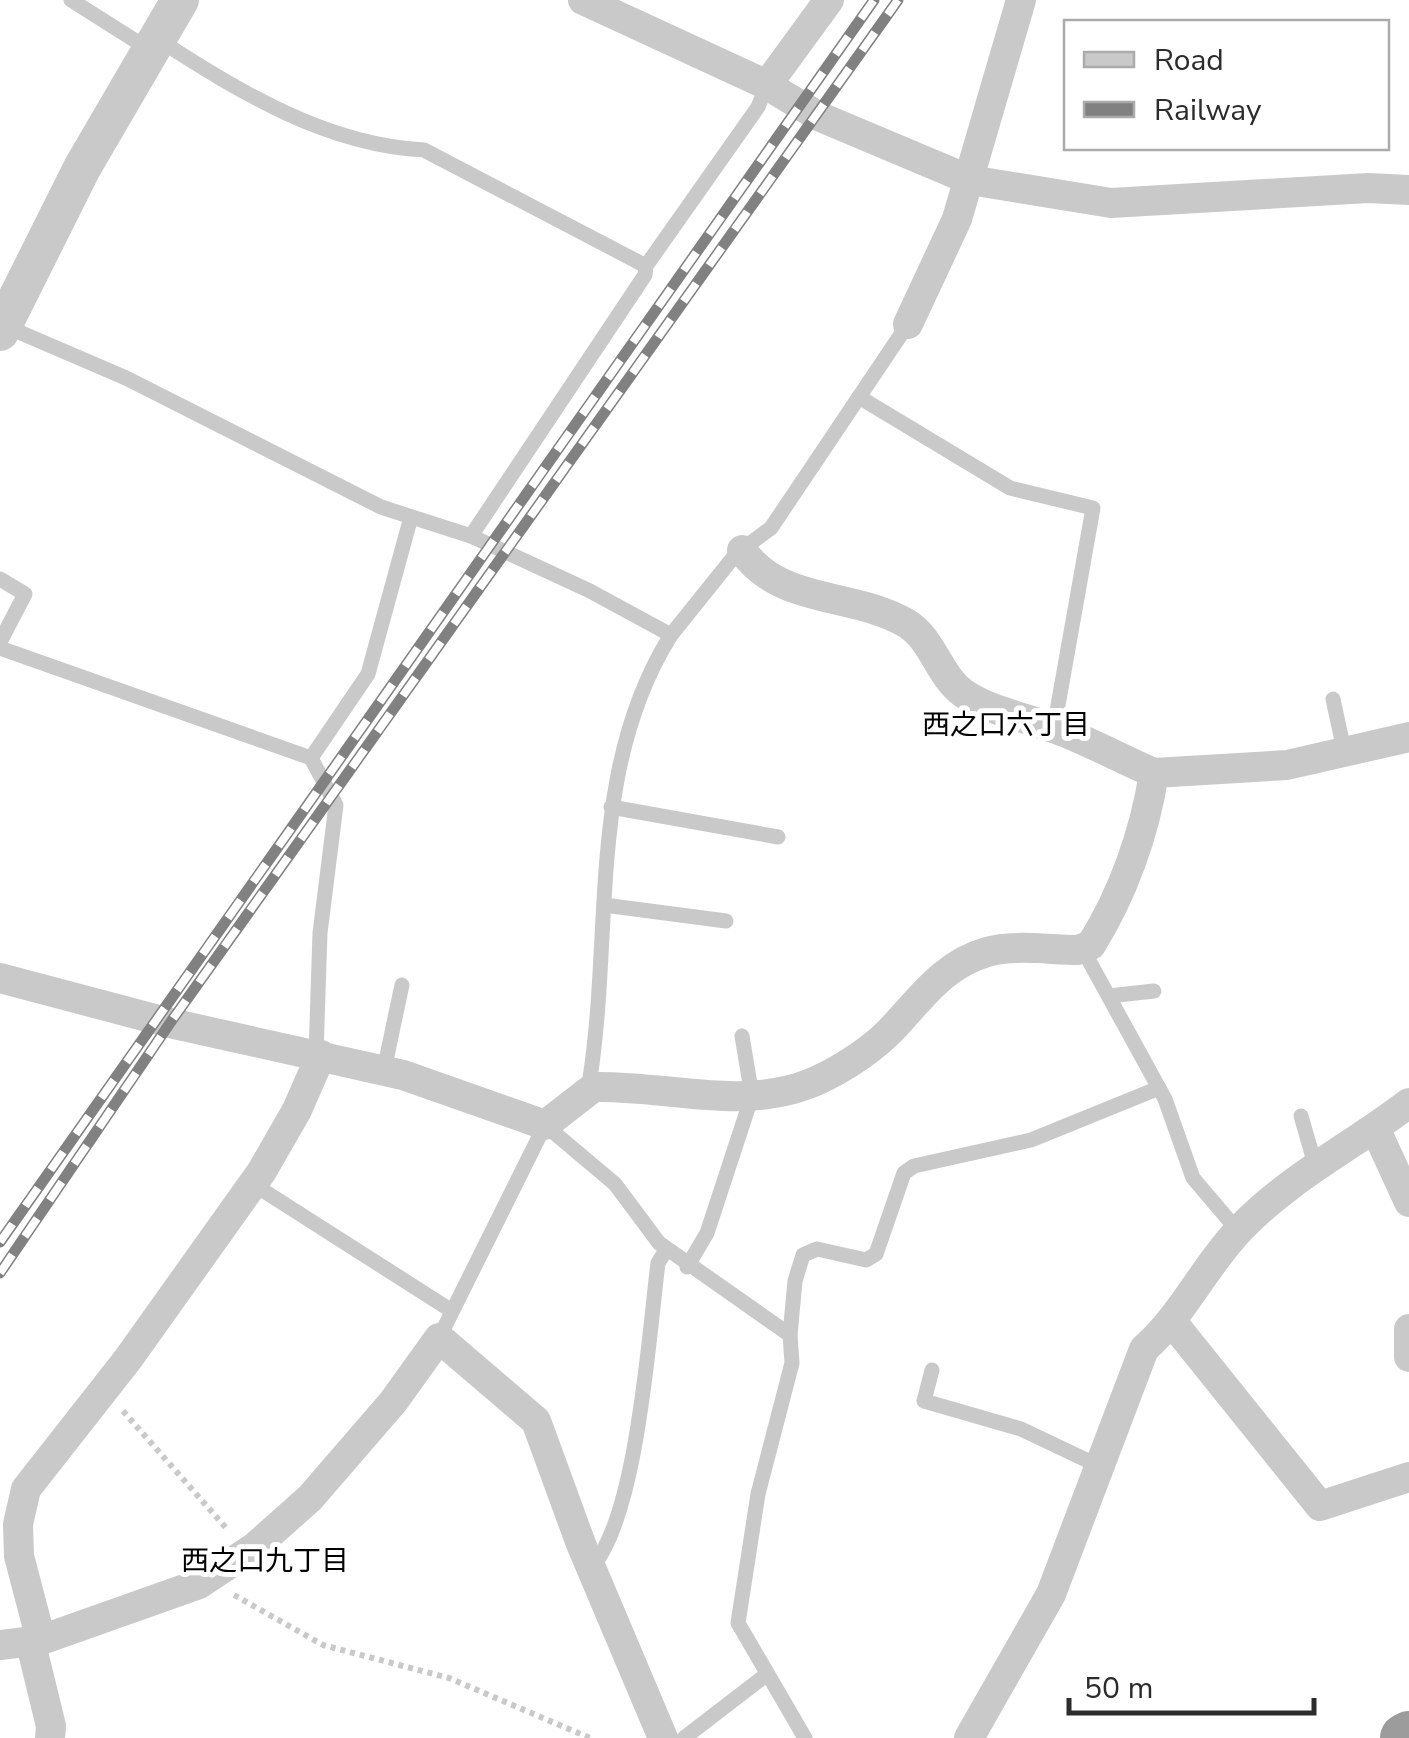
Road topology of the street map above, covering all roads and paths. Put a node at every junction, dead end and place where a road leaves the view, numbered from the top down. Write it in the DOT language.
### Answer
graph roads {
  1 [pos="71,0"];
  2 [pos="180,0"];
  3 [pos="582,0"];
  4 [pos="829,0"];
  5 [pos="1020,0"];
  6 [pos="153,44"];
  7 [pos="767,86"];
  8 [pos="970,180"];
  9 [pos="1409,190"];
  10 [pos="646,266"];
  11 [pos="908,324"];
  12 [pos="2,329"];
  13 [pos="859,397"];
  14 [pos="411,517"];
  15 [pos="471,536"];
  16 [pos="742,550"];
  17 [pos="0,579"];
  18 [pos="672,636"];
  19 [pos="0,645"];
  20 [pos="1333,699"];
  21 [pos="1054,728"];
  22 [pos="1409,737"];
  23 [pos="1345,755"];
  24 [pos="310,758"];
  25 [pos="1154,773"];
  26 [pos="612,806"];
  27 [pos="778,837"];
  28 [pos="604,906"];
  29 [pos="726,920"];
  30 [pos="1082,948"];
  31 [pos="0,978"];
  32 [pos="402,984"];
  33 [pos="1154,991"];
  34 [pos="1109,996"];
  35 [pos="742,1036"];
  36 [pos="318,1055"];
  37 [pos="384,1070"];
  38 [pos="594,1087"];
  39 [pos="1159,1088"];
  40 [pos="752,1096"];
  41 [pos="1409,1103"];
  42 [pos="1301,1116"];
  43 [pos="545,1125"];
  44 [pos="1375,1128"];
  45 [pos="1316,1168"];
  46 [pos="253,1184"];
  47 [pos="1409,1202"];
  48 [pos="1238,1231"];
  49 [pos="666,1250"];
  50 [pos="687,1266"];
  51 [pos="1174,1323"];
  52 [pos="445,1324"];
  53 [pos="1409,1328"];
  54 [pos="790,1335"];
  55 [pos="1409,1357"];
  56 [pos="932,1370"];
  57 [pos="103,1388"];
  58 [pos="1101,1467"];
  59 [pos="1409,1477"];
  60 [pos="247,1552"];
  61 [pos="591,1568"];
  62 [pos="209,1577"];
  63 [pos="24,1642"];
  64 [pos="766,1675"];
  65 [pos="50,1738"];
  66 [pos="590,1738"];
  67 [pos="663,1738"];
  68 [pos="684,1738"];
  69 [pos="805,1738"];
  70 [pos="969,1738"];
  1 -- 6 [label="lane"];
  2 -- 6 [label="street"];
  3 -- 7 [label="street"];
  4 -- 7 [label="street"];
  5 -- 8 [label="street"];
  6 -- 10 [label="lane"];
  6 -- 12 [label="street"];
  7 -- 8 [label="street"];
  7 -- 10 [label="lane"];
  8 -- 9 [label="street"];
  8 -- 11 [label="street"];
  10 -- 15 [label="lane"];
  11 -- 13 [label="lane"];
  12 -- 14 [label="lane"];
  13 -- 16 [label="lane"];
  13 -- 21 [label="lane"];
  14 -- 15 [label="lane"];
  14 -- 24 [label="lane"];
  15 -- 18 [label="lane"];
  16 -- 18 [label="lane"];
  16 -- 21 [label="street"];
  17 -- 19 [label="lane"];
  18 -- 26 [label="lane"];
  19 -- 24 [label="lane"];
  20 -- 23 [label="lane"];
  21 -- 25 [label="street"];
  22 -- 23 [label="street"];
  23 -- 25 [label="street"];
  24 -- 36 [label="lane"];
  25 -- 30 [label="street"];
  26 -- 27 [label="lane"];
  26 -- 28 [label="lane"];
  28 -- 29 [label="lane"];
  28 -- 38 [label="lane"];
  30 -- 34 [label="lane"];
  30 -- 40 [label="street"];
  31 -- 36 [label="street"];
  32 -- 37 [label="lane"];
  33 -- 34 [label="lane"];
  34 -- 39 [label="lane"];
  35 -- 40 [label="lane"];
  36 -- 37 [label="street"];
  36 -- 46 [label="street"];
  37 -- 43 [label="street"];
  38 -- 40 [label="street"];
  38 -- 43 [label="street"];
  39 -- 48 [label="lane"];
  39 -- 54 [label="lane"];
  40 -- 50 [label="lane"];
  41 -- 44 [label="street"];
  42 -- 45 [label="lane"];
  43 -- 49 [label="lane"];
  43 -- 52 [label="lane"];
  44 -- 45 [label="street"];
  44 -- 47 [label="street"];
  45 -- 48 [label="street"];
  46 -- 52 [label="lane"];
  46 -- 57 [label="street"];
  48 -- 51 [label="street"];
  49 -- 50 [label="lane"];
  49 -- 61 [label="lane"];
  50 -- 54 [label="lane"];
  51 -- 58 [label="street"];
  51 -- 59 [label="street"];
  52 -- 60 [label="street"];
  52 -- 61 [label="street"];
  53 -- 55 [label="street"];
  54 -- 64 [label="lane"];
  56 -- 58 [label="lane"];
  57 -- 60 [label="path"];
  57 -- 63 [label="street"];
  58 -- 70 [label="street"];
  60 -- 62 [label="street"];
  61 -- 67 [label="street"];
  62 -- 63 [label="street"];
  62 -- 66 [label="path"];
  63 -- 65 [label="street"];
  64 -- 68 [label="lane"];
  64 -- 69 [label="lane"];
}
